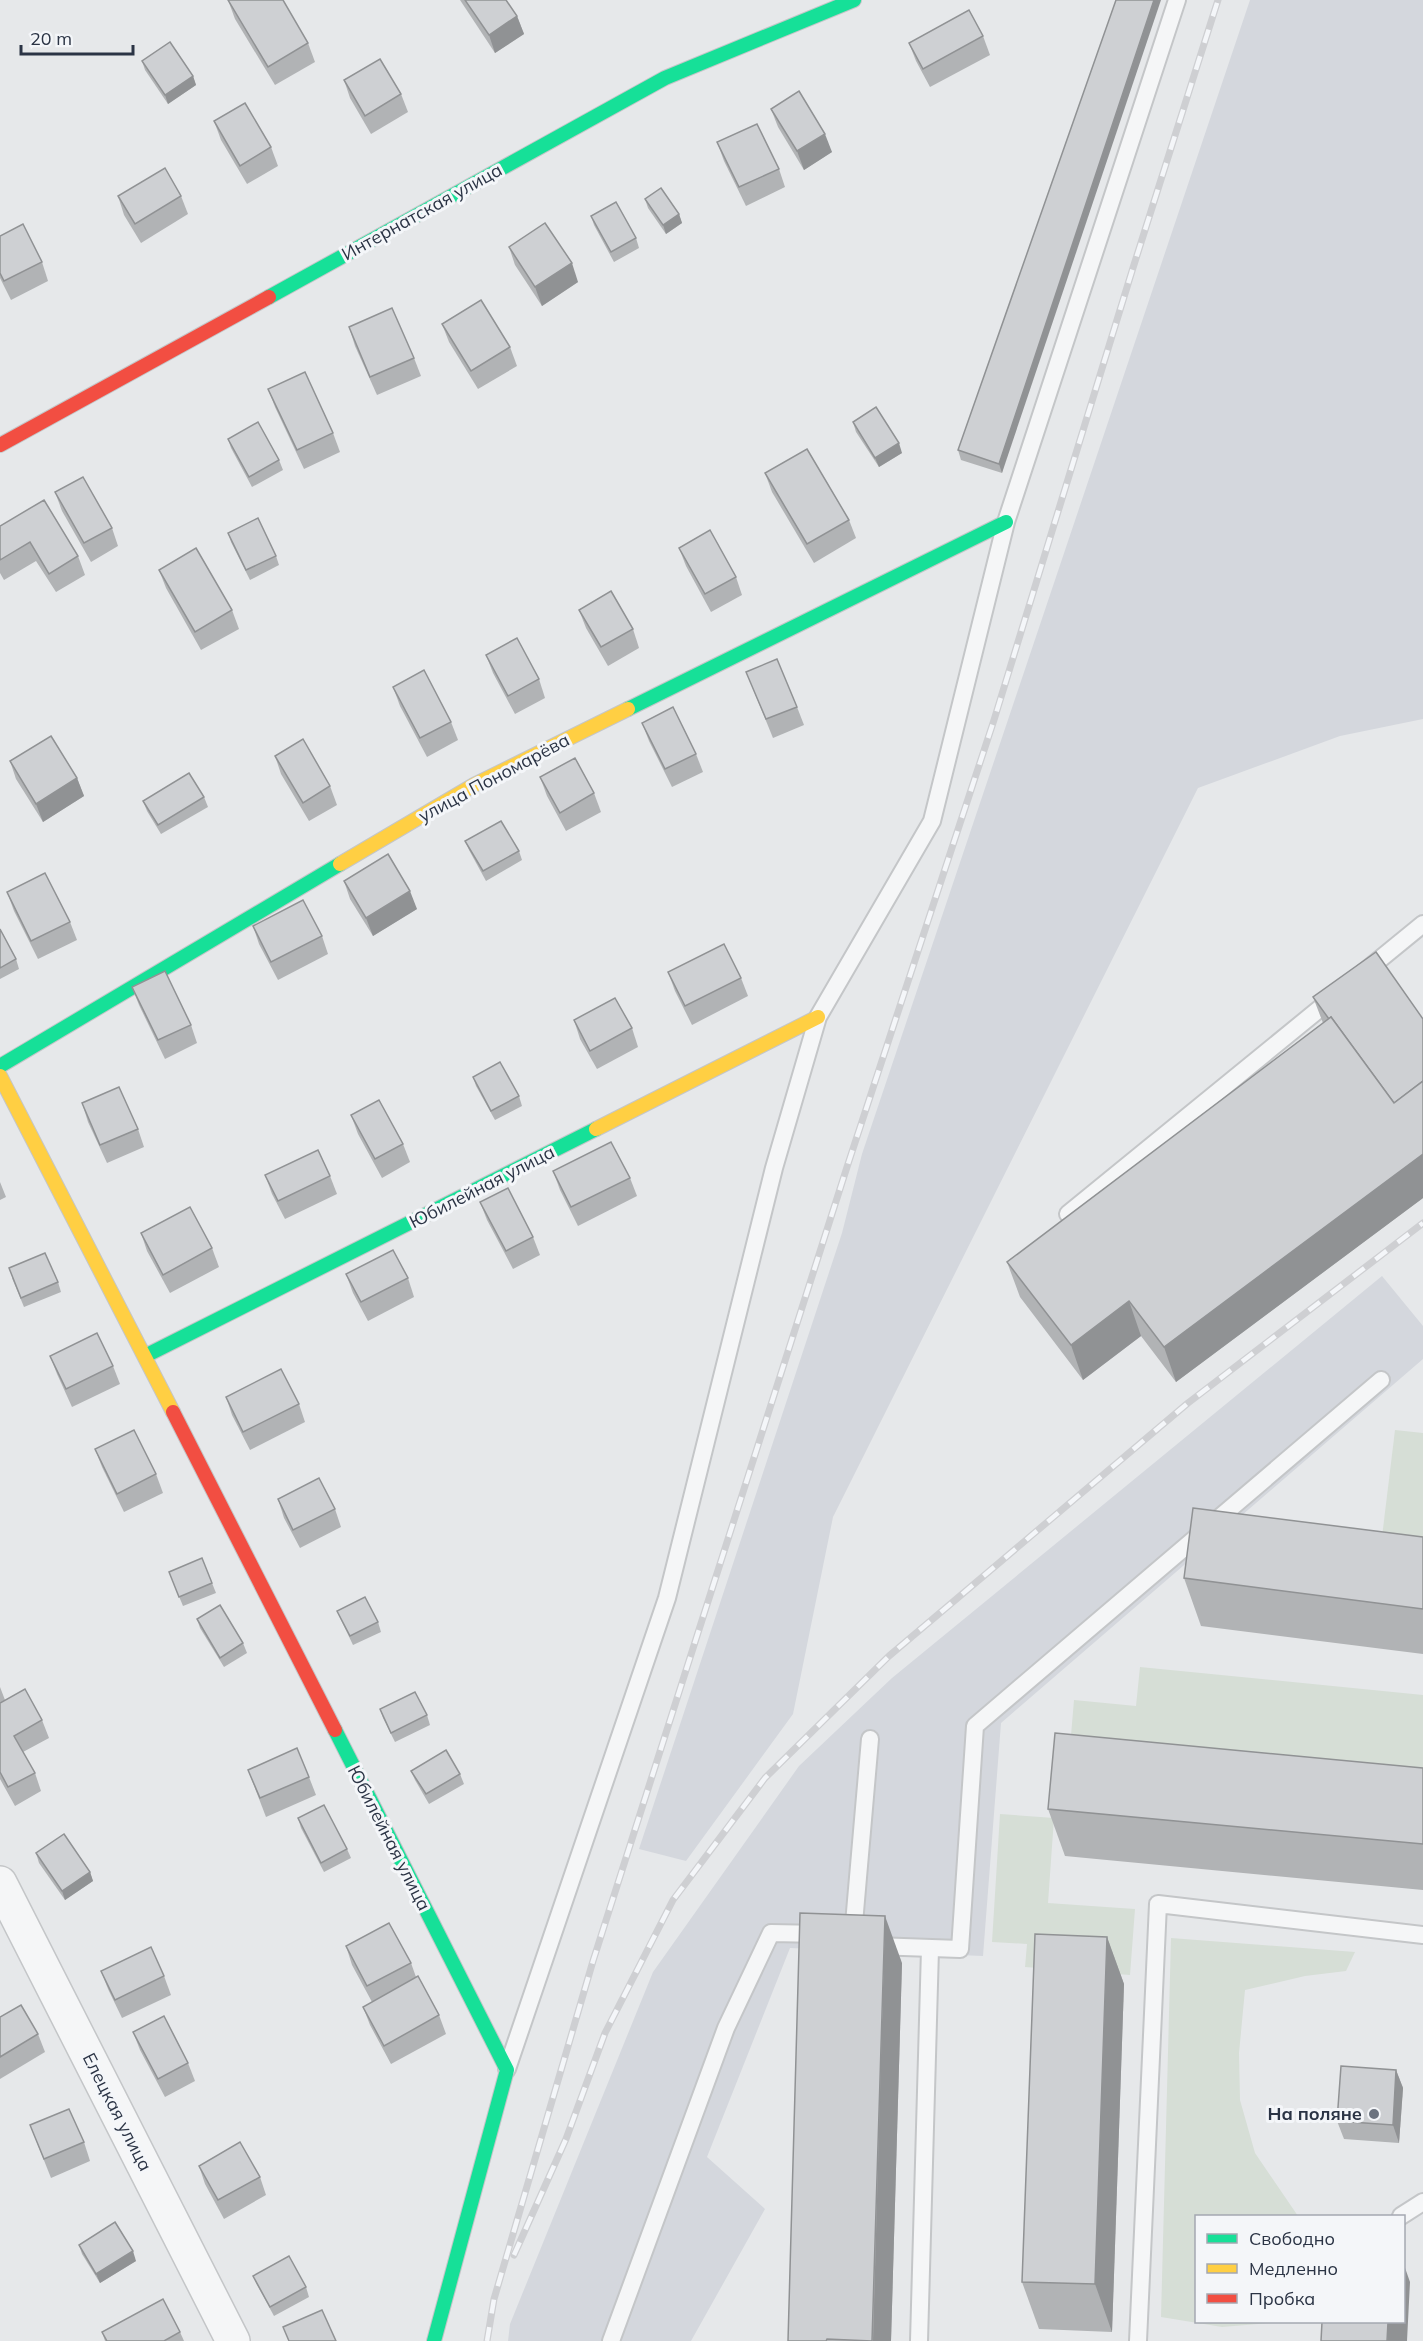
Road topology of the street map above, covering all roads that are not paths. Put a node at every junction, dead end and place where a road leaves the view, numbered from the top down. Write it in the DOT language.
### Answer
graph roads {
  1 [pos="854,0"];
  2 [pos="1177,0"];
  3 [pos="0,445"];
  4 [pos="1006,522"];
  5 [pos="1423,924"];
  6 [pos="818,1017"];
  7 [pos="0,1066"];
  8 [pos="0,1076"];
  9 [pos="1068,1214"];
  10 [pos="145,1356"];
  11 [pos="1381,1380"];
  12 [pos="870,1739"];
  13 [pos="0,1883"];
  14 [pos="853,1935"];
  15 [pos="1423,1935"];
  16 [pos="930,1949"];
  17 [pos="507,2070"];
  18 [pos="1423,2202"];
  19 [pos="1404,2215"];
  20 [pos="233,2341"];
  21 [pos="435,2341"];
  22 [pos="611,2341"];
  23 [pos="918,2341"];
  24 [pos="1138,2341"];
  1 -- 3 [label="street, Интернатская улица"];
  2 -- 4 [label="lane"];
  4 -- 6 [label="lane"];
  4 -- 7 [label="street, улица Пономарёва"];
  5 -- 9 [label="lane"];
  6 -- 10 [label="street, Юбилейная улица"];
  6 -- 17 [label="lane"];
  8 -- 10 [label="street, Юбилейная улица"];
  10 -- 17 [label="street, Юбилейная улица"];
  11 -- 16 [label="lane"];
  12 -- 14 [label="lane"];
  13 -- 20 [label="street, Елецкая улица"];
  14 -- 16 [label="lane"];
  14 -- 22 [label="lane"];
  15 -- 24 [label="lane"];
  16 -- 23 [label="lane"];
  17 -- 21 [label="street"];
  18 -- 19 [label="lane"];
}
